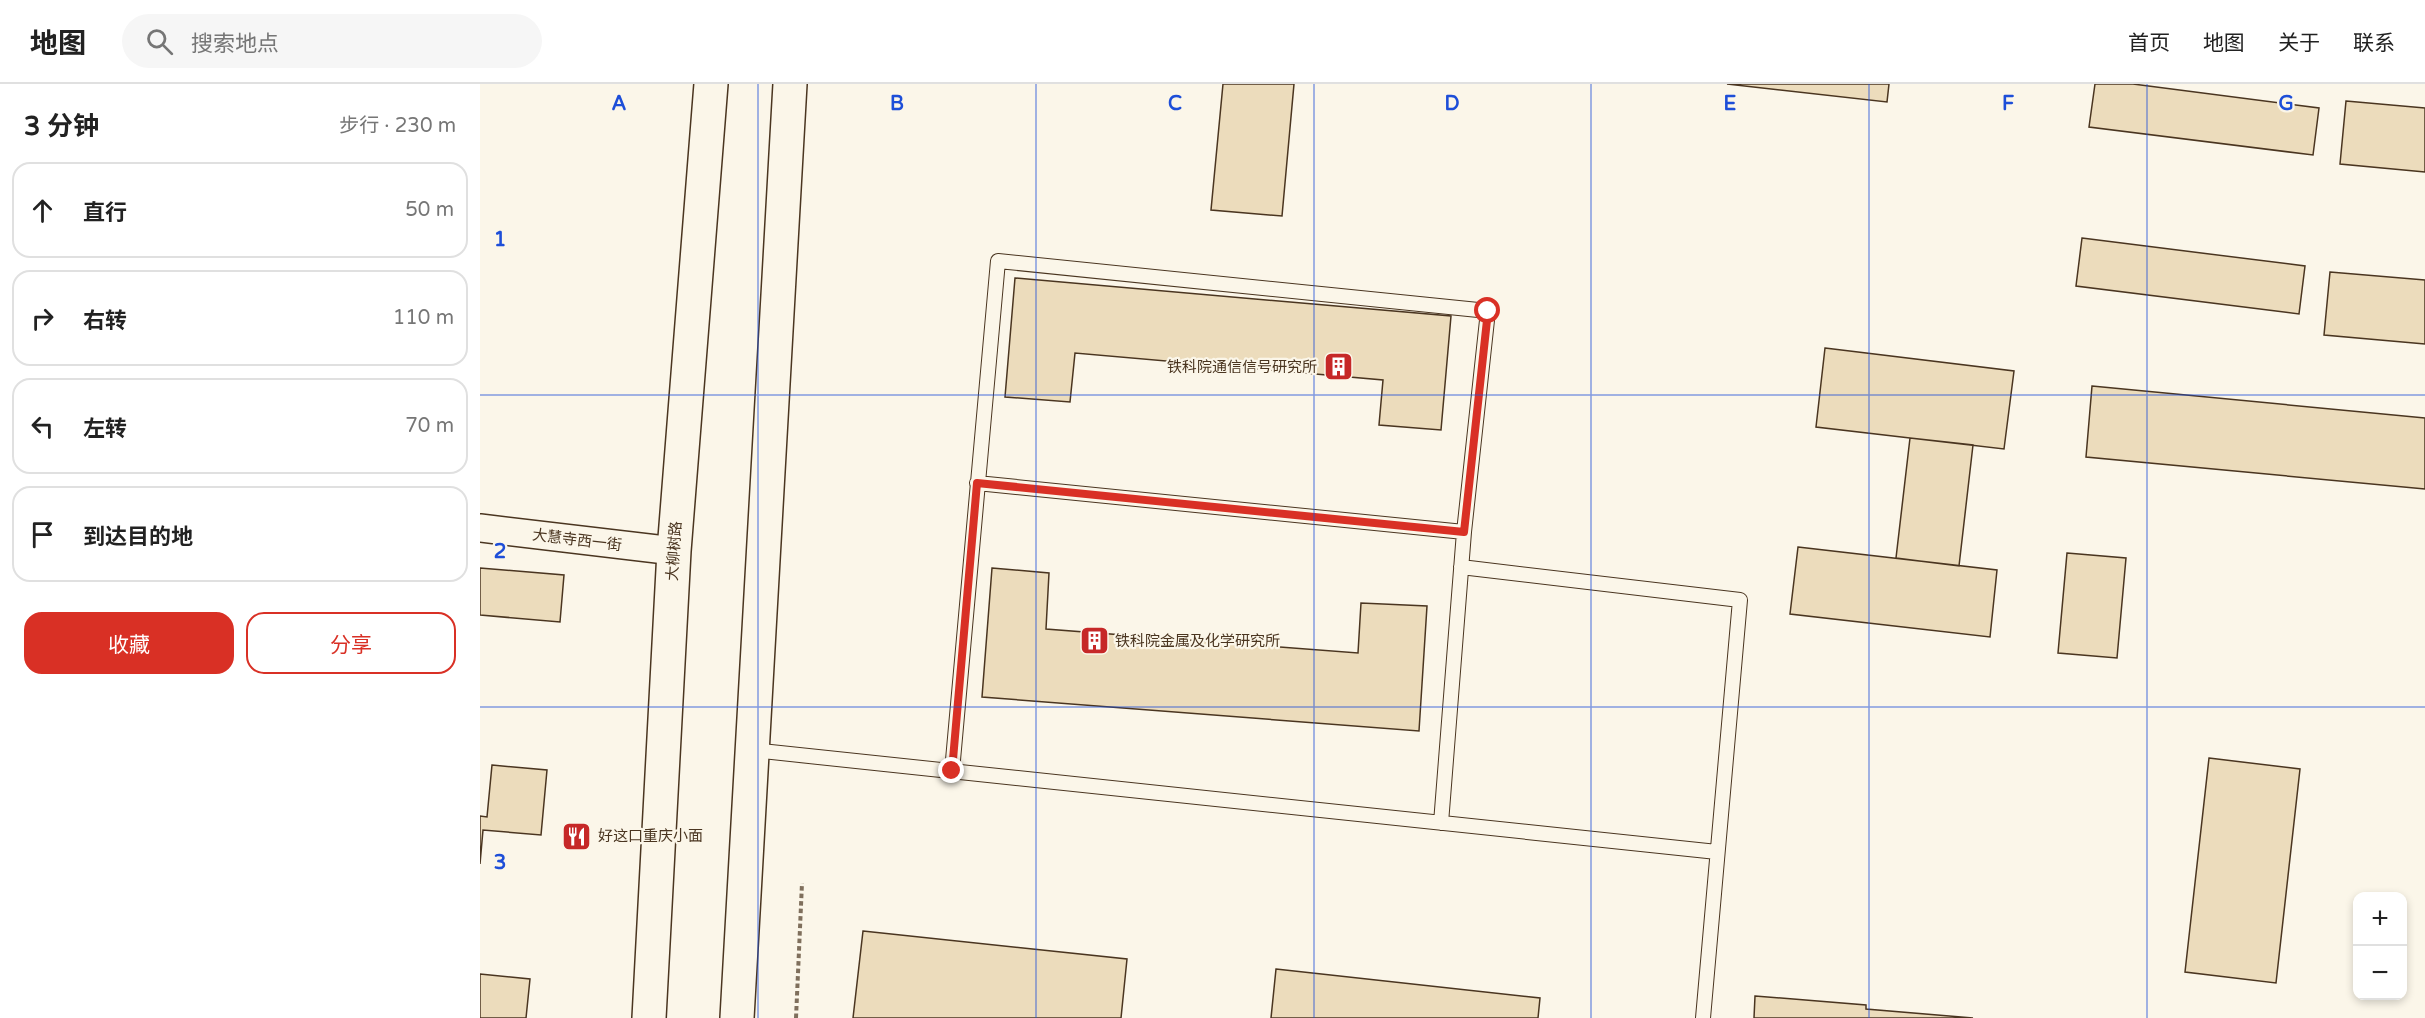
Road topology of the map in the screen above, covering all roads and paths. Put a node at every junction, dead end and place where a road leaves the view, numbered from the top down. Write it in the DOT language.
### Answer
graph roads {
  1 [pos="711,84"];
  2 [pos="790,84"];
  3 [pos="977,483"];
  4 [pos="480,528"];
  5 [pos="1464,532"];
  6 [pos="674,551"];
  7 [pos="1461,567"];
  8 [pos="752,750"];
  9 [pos="952,771"];
  10 [pos="1441,823"];
  11 [pos="1717,852"];
  12 [pos="802,883"];
  13 [pos="649,1018"];
  14 [pos="737,1018"];
  15 [pos="796,1018"];
  16 [pos="1703,1018"];
  1 -- 6 [label="main road, 大柳树路"];
  2 -- 8 [label="main road"];
  3 -- 5 [label="lane"];
  3 -- 5 [label="lane"];
  3 -- 9 [label="lane"];
  4 -- 6 [label="street, 大慧寺西一街"];
  5 -- 7 [label="lane"];
  6 -- 13 [label="main road, 大柳树路"];
  7 -- 10 [label="lane"];
  7 -- 11 [label="lane"];
  8 -- 9 [label="lane"];
  8 -- 14 [label="main road"];
  9 -- 10 [label="lane"];
  10 -- 11 [label="lane"];
  11 -- 16 [label="lane"];
  12 -- 15 [label="path"];
}
